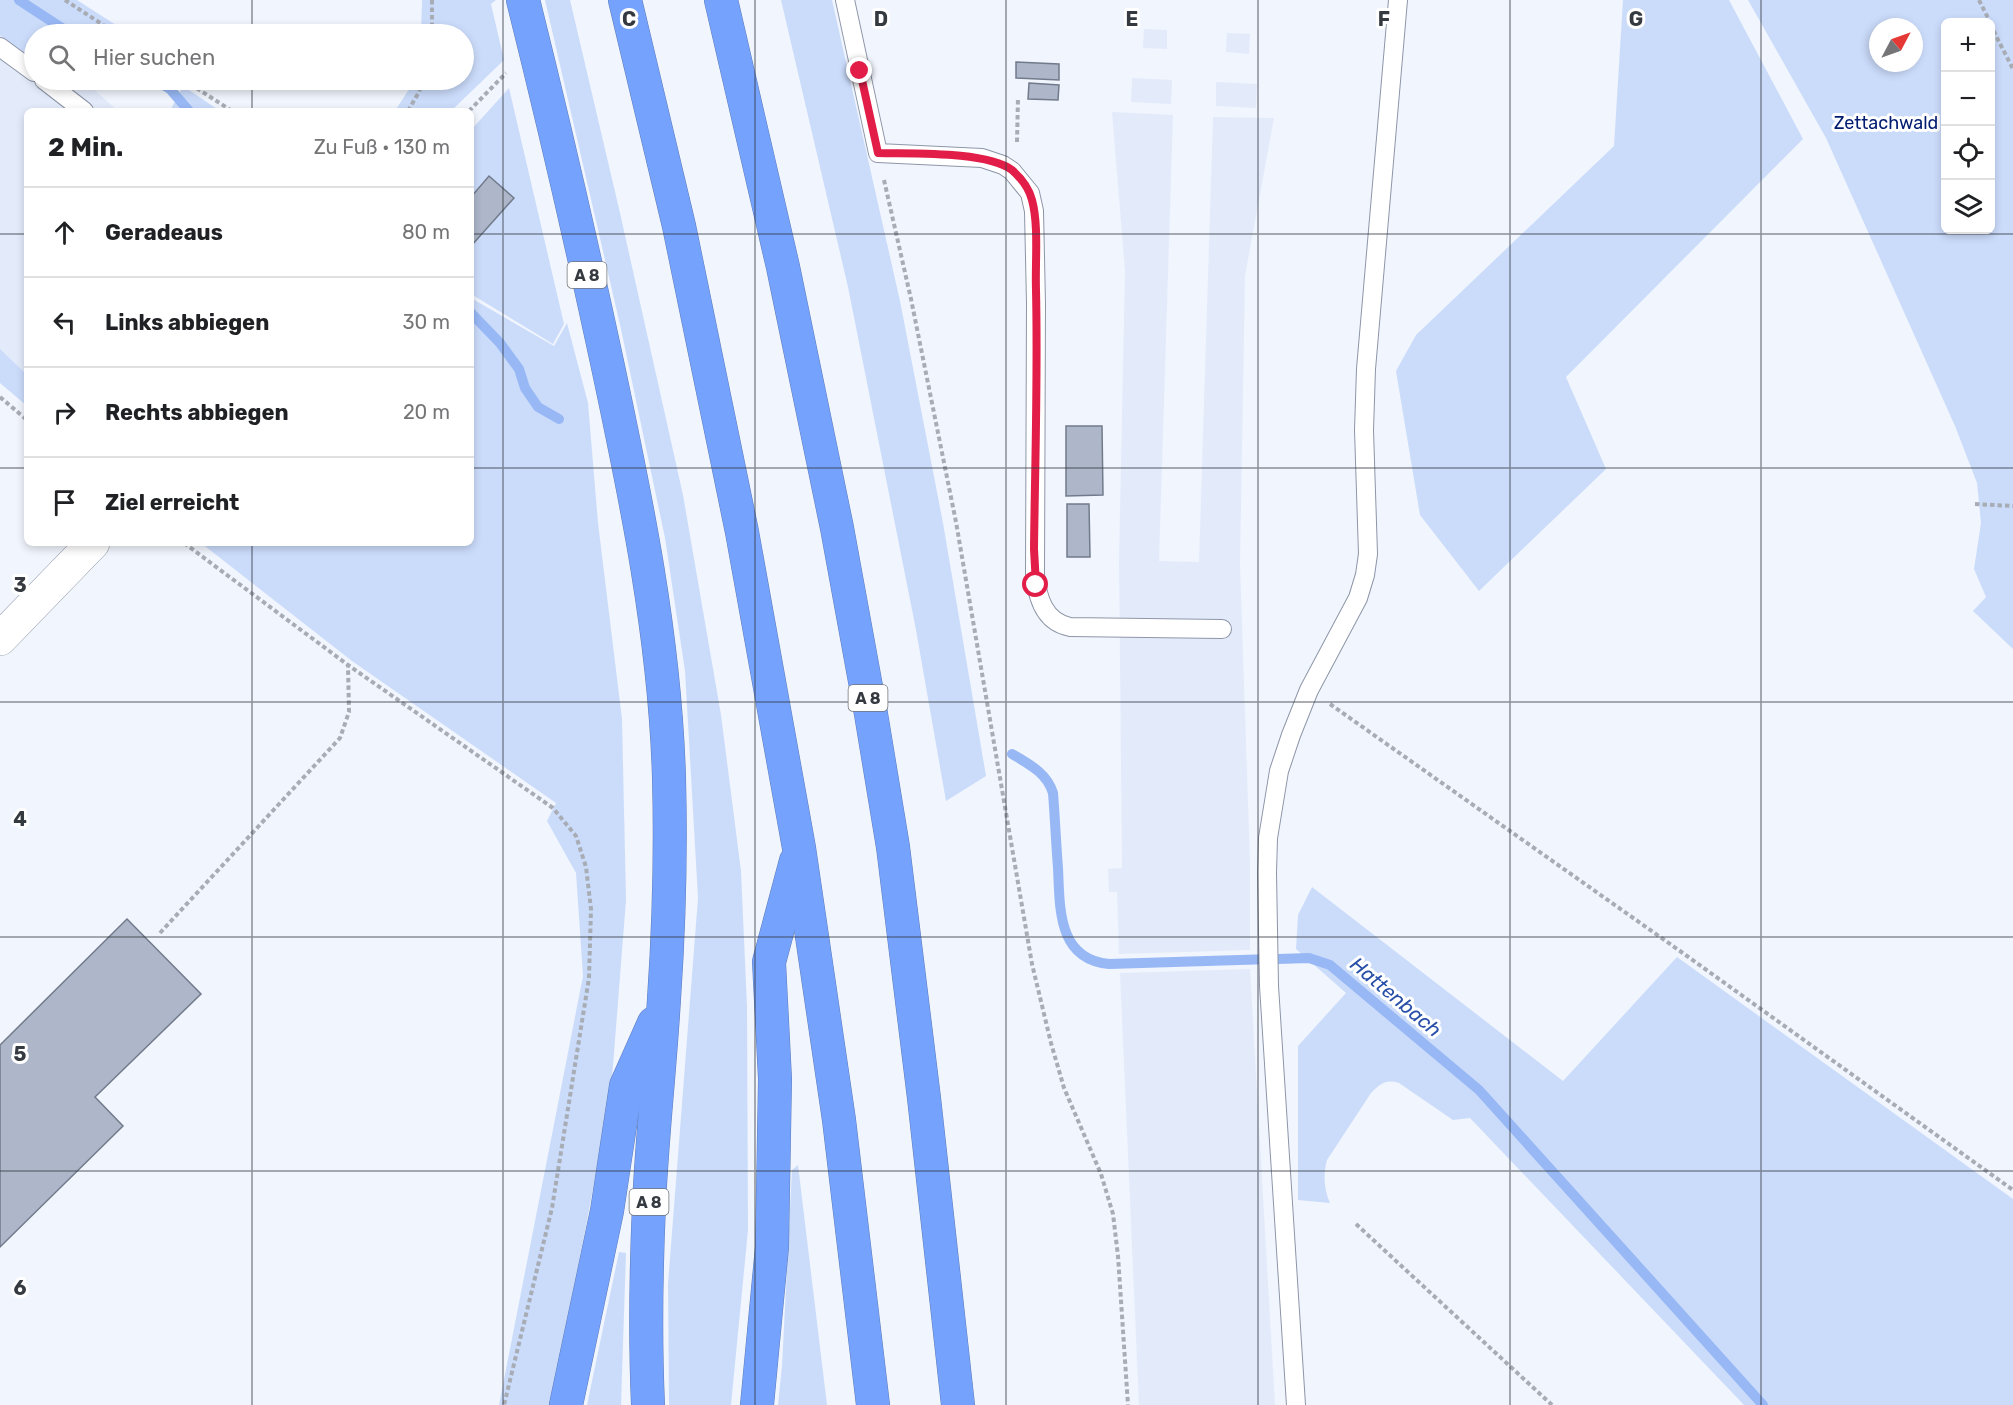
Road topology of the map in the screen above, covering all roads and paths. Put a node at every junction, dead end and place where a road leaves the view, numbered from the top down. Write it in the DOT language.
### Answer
graph roads {
  1 [pos="65,0"];
  2 [pos="432,0"];
  3 [pos="523,0"];
  4 [pos="624,0"];
  5 [pos="721,0"];
  6 [pos="844,0"];
  7 [pos="1398,0"];
  8 [pos="1979,0"];
  9 [pos="1988,18"];
  10 [pos="102,24"];
  11 [pos="432,24"];
  12 [pos="1995,33"];
  13 [pos="0,47"];
  14 [pos="24,65"];
  15 [pos="2013,69"];
  16 [pos="508,71"];
  17 [pos="57,90"];
  18 [pos="199,90"];
  19 [pos="420,90"];
  20 [pos="1018,98"];
  21 [pos="80,108"];
  22 [pos="227,108"];
  23 [pos="410,108"];
  24 [pos="472,108"];
  25 [pos="1018,111"];
  26 [pos="878,153"];
  27 [pos="0,397"];
  28 [pos="24,417"];
  29 [pos="1975,504"];
  30 [pos="2013,506"];
  31 [pos="90,546"];
  32 [pos="188,546"];
  33 [pos="1222,629"];
  34 [pos="0,639"];
  35 [pos="348,665"];
  36 [pos="1309,690"];
  37 [pos="799,848"];
  38 [pos="160,933"];
  39 [pos="664,999"];
  40 [pos="2013,1190"];
  41 [pos="1356,1224"];
  42 [pos="504,1405"];
  43 [pos="566,1405"];
  44 [pos="648,1405"];
  45 [pos="757,1405"];
  46 [pos="873,1405"];
  47 [pos="958,1405"];
  48 [pos="1128,1405"];
  49 [pos="1296,1405"];
  50 [pos="1552,1405"];
  1 -- 10 [label="path"];
  2 -- 11 [label="path"];
  3 -- 39 [label="highway, A 8"];
  4 -- 37 [label="highway"];
  5 -- 47 [label="highway, A 8"];
  6 -- 26 [label="lane"];
  7 -- 36 [label="lane"];
  8 -- 9 [label="path"];
  12 -- 15 [label="path"];
  13 -- 14 [label="lane"];
  16 -- 24 [label="path"];
  17 -- 21 [label="lane"];
  18 -- 22 [label="path"];
  19 -- 23 [label="path"];
  20 -- 25 [label="path"];
  26 -- 33 [label="lane"];
  26 -- 48 [label="path"];
  27 -- 28 [label="path"];
  29 -- 30 [label="path"];
  31 -- 34 [label="street"];
  32 -- 35 [label="path"];
  35 -- 38 [label="path"];
  35 -- 42 [label="path"];
  36 -- 40 [label="path"];
  36 -- 49 [label="lane"];
  37 -- 45 [label="highway"];
  37 -- 46 [label="highway"];
  39 -- 43 [label="highway"];
  39 -- 44 [label="highway, A 8"];
  41 -- 50 [label="path"];
}
